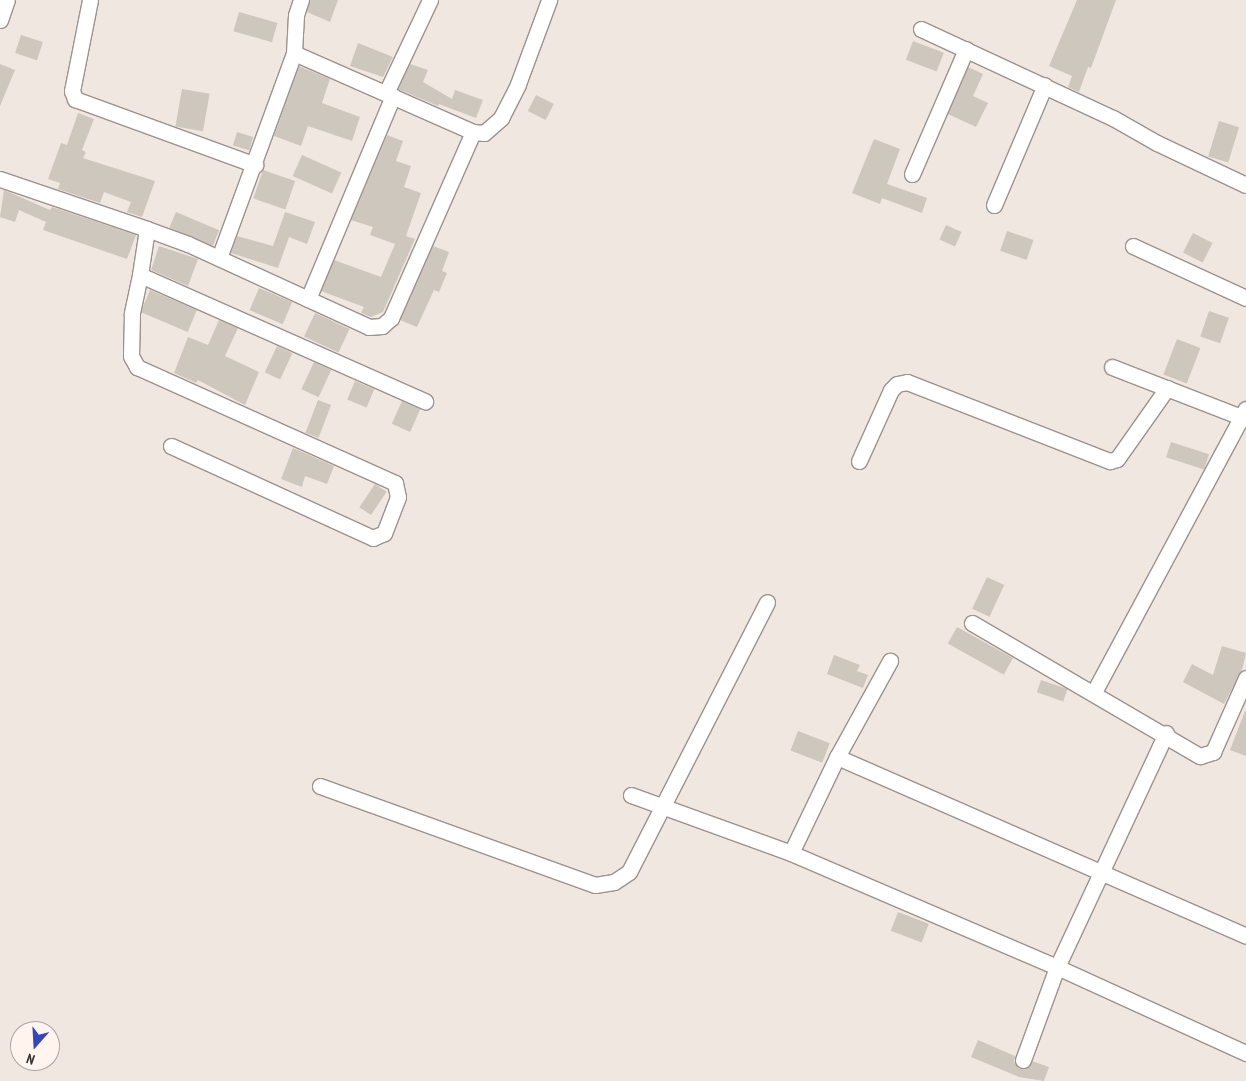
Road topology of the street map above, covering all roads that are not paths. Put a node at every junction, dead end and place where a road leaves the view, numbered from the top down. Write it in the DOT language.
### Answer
graph roads {
  1 [pos="7,0"];
  2 [pos="90,0"];
  3 [pos="301,0"];
  4 [pos="430,0"];
  5 [pos="549,0"];
  6 [pos="0,20"];
  7 [pos="921,29"];
  8 [pos="966,49"];
  9 [pos="294,53"];
  10 [pos="1045,85"];
  11 [pos="389,95"];
  12 [pos="473,132"];
  13 [pos="255,165"];
  14 [pos="912,174"];
  15 [pos="0,178"];
  16 [pos="1246,185"];
  17 [pos="994,205"];
  18 [pos="147,229"];
  19 [pos="1133,246"];
  20 [pos="219,258"];
  21 [pos="140,275"];
  22 [pos="1246,298"];
  23 [pos="308,299"];
  24 [pos="1112,367"];
  25 [pos="1167,388"];
  26 [pos="425,401"];
  27 [pos="1245,415"];
  28 [pos="171,446"];
  29 [pos="859,461"];
  30 [pos="767,602"];
  31 [pos="972,623"];
  32 [pos="890,661"];
  33 [pos="1246,678"];
  34 [pos="1094,692"];
  35 [pos="1166,733"];
  36 [pos="838,757"];
  37 [pos="320,786"];
  38 [pos="631,795"];
  39 [pos="662,808"];
  40 [pos="791,853"];
  41 [pos="1101,873"];
  42 [pos="1246,936"];
  43 [pos="1057,967"];
  44 [pos="1246,1053"];
  45 [pos="1023,1060"];
  1 -- 6 [label="street"];
  2 -- 13 [label="street"];
  3 -- 9 [label="street"];
  4 -- 11 [label="street"];
  5 -- 12 [label="street"];
  7 -- 8 [label="street"];
  8 -- 10 [label="street"];
  8 -- 14 [label="street"];
  9 -- 11 [label="street"];
  9 -- 13 [label="street"];
  10 -- 16 [label="street"];
  10 -- 17 [label="street"];
  11 -- 12 [label="street"];
  11 -- 23 [label="street"];
  12 -- 23 [label="street"];
  13 -- 20 [label="street"];
  15 -- 18 [label="street"];
  18 -- 20 [label="street"];
  18 -- 21 [label="street"];
  19 -- 22 [label="street"];
  20 -- 23 [label="street"];
  21 -- 26 [label="street"];
  21 -- 28 [label="street"];
  24 -- 25 [label="street"];
  25 -- 27 [label="street"];
  25 -- 29 [label="street"];
  27 -- 34 [label="street"];
  30 -- 39 [label="street"];
  31 -- 34 [label="street"];
  32 -- 36 [label="street"];
  33 -- 35 [label="street"];
  34 -- 35 [label="street"];
  35 -- 41 [label="street"];
  36 -- 40 [label="street"];
  36 -- 41 [label="street"];
  37 -- 39 [label="street"];
  38 -- 39 [label="street"];
  39 -- 40 [label="street"];
  40 -- 43 [label="street"];
  41 -- 42 [label="street"];
  41 -- 43 [label="street"];
  43 -- 44 [label="street"];
  43 -- 45 [label="street"];
}
